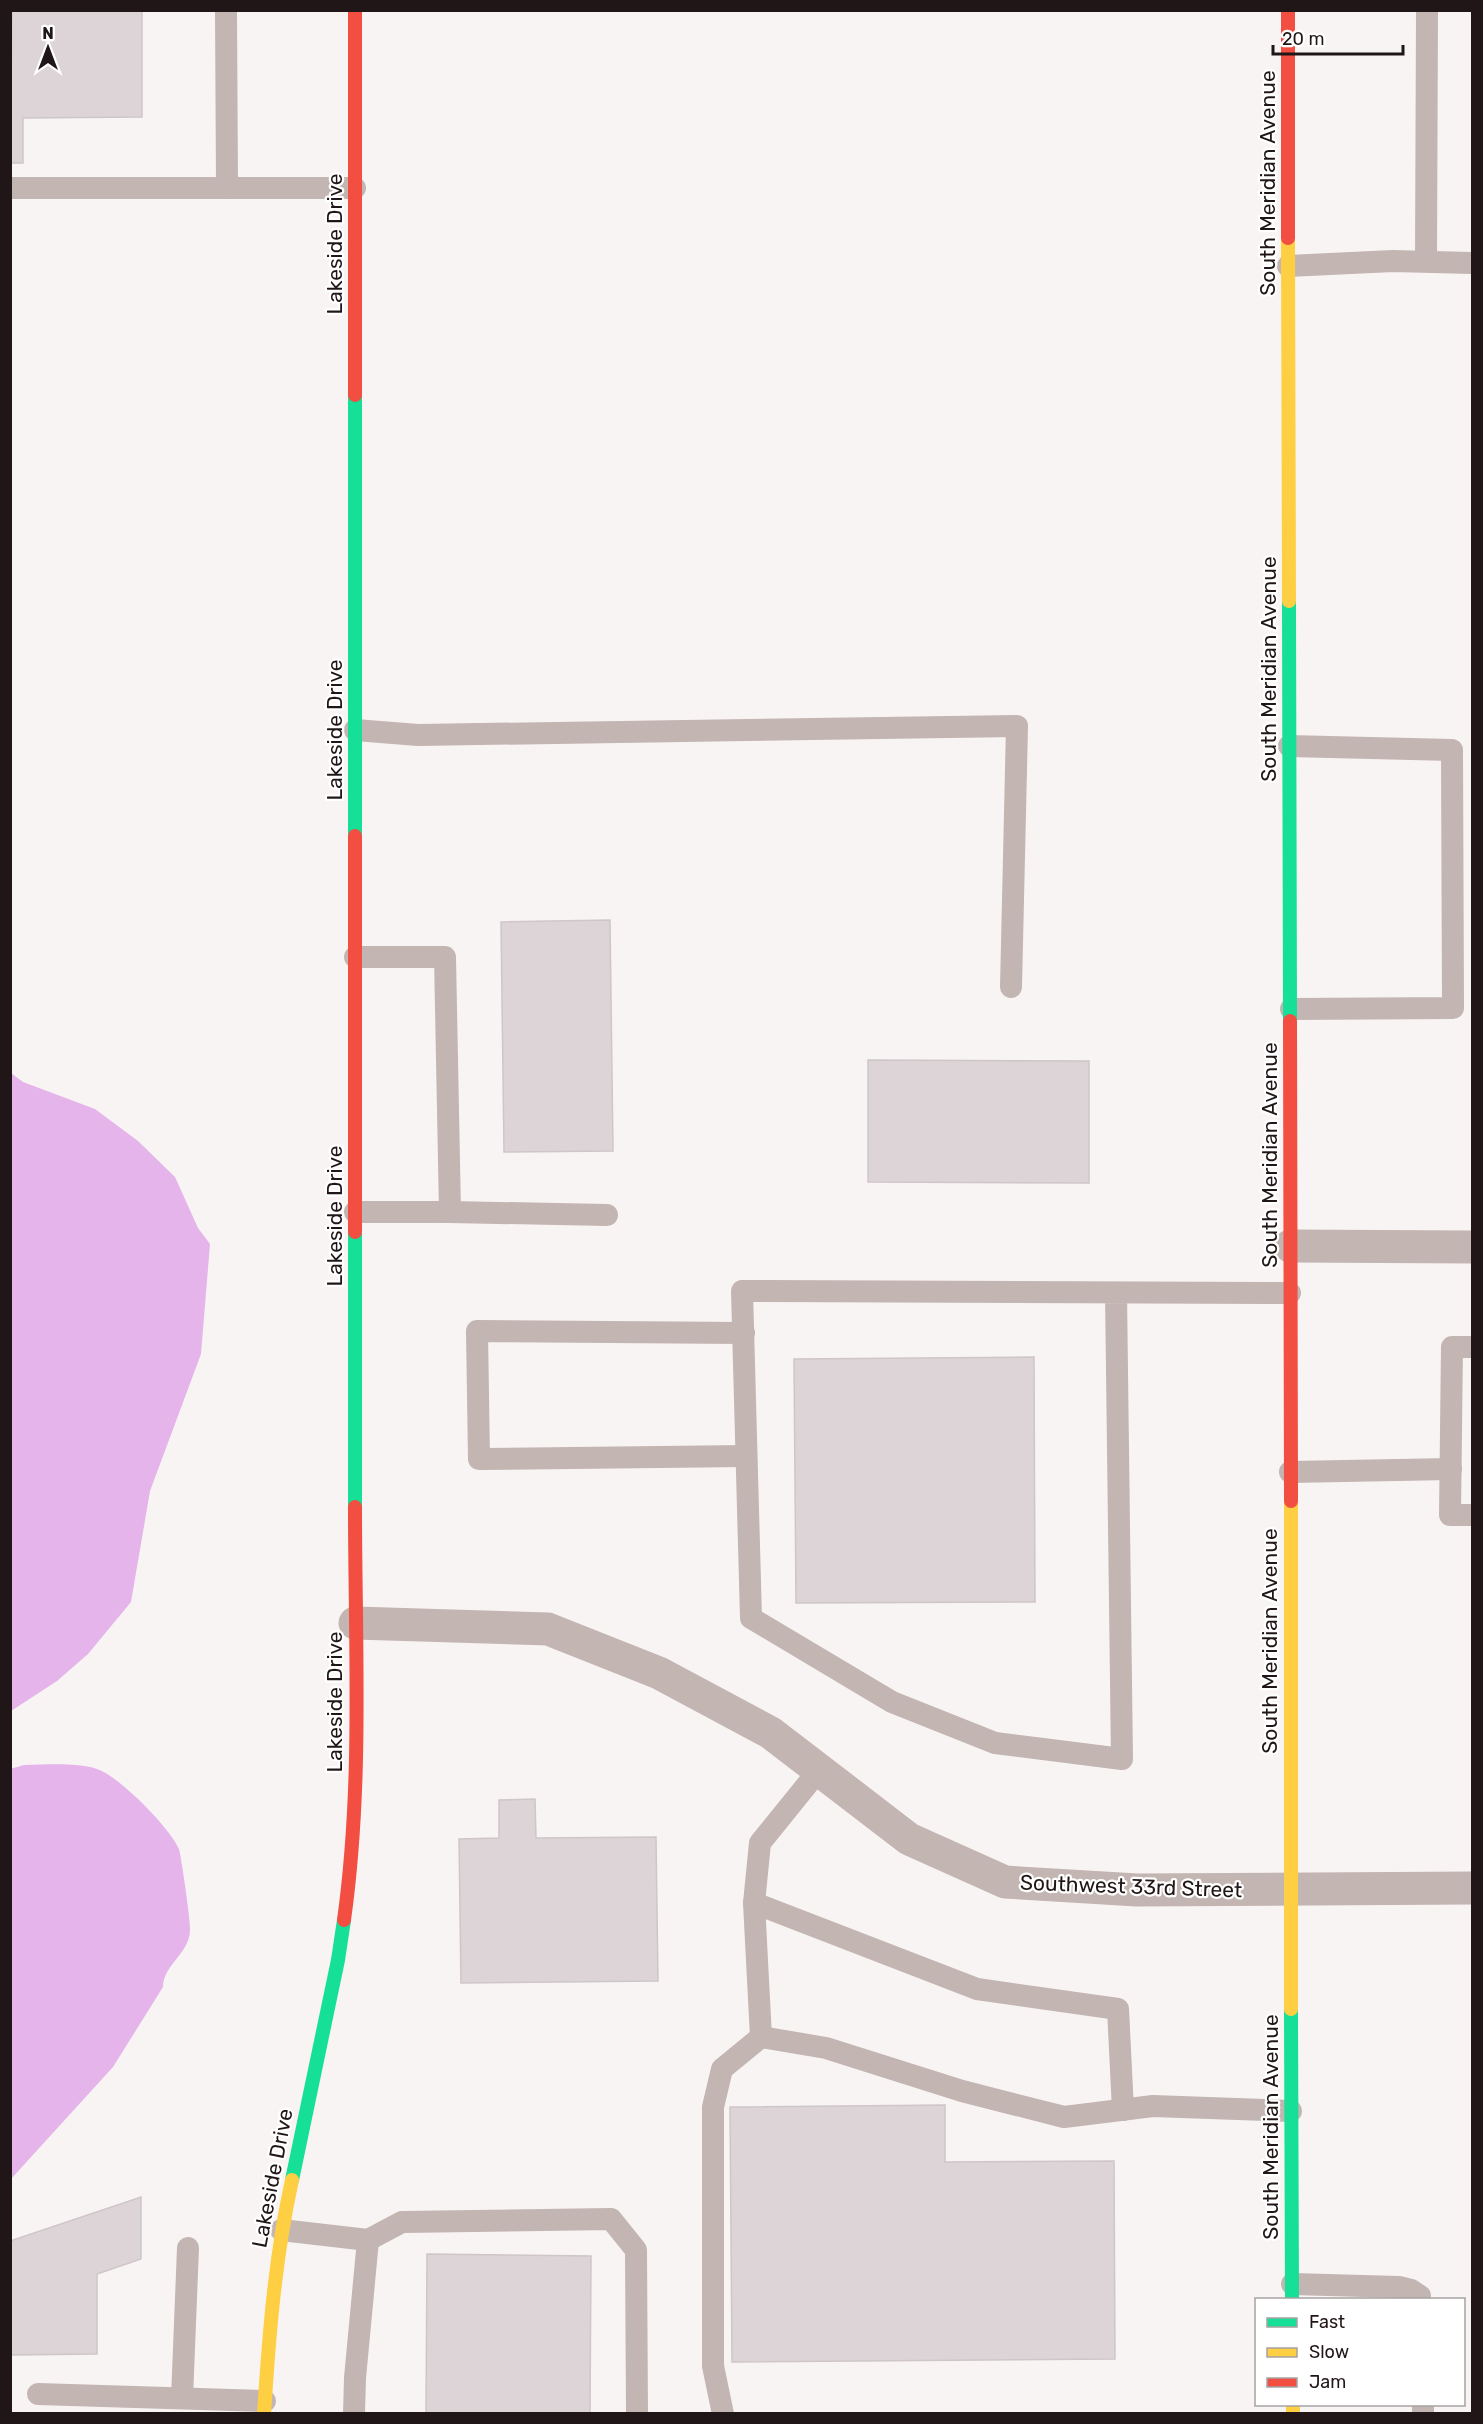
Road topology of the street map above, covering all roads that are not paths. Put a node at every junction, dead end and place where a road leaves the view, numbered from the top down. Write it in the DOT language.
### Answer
graph roads {
  1 [pos="225,10"];
  2 [pos="355,10"];
  3 [pos="1288,10"];
  4 [pos="1427,10"];
  5 [pos="10,188"];
  6 [pos="227,188"];
  7 [pos="355,188"];
  8 [pos="1426,261"];
  9 [pos="1473,263"];
  10 [pos="1288,266"];
  11 [pos="355,730"];
  12 [pos="1289,746"];
  13 [pos="355,957"];
  14 [pos="1011,987"];
  15 [pos="1291,1009"];
  16 [pos="355,1212"];
  17 [pos="450,1212"];
  18 [pos="607,1215"];
  19 [pos="1290,1246"];
  20 [pos="1473,1247"];
  21 [pos="1116,1293"];
  22 [pos="1290,1293"];
  23 [pos="744,1333"];
  24 [pos="1473,1347"];
  25 [pos="746,1456"];
  26 [pos="1451,1469"];
  27 [pos="1290,1472"];
  28 [pos="1473,1515"];
  29 [pos="355,1623"];
  30 [pos="819,1770"];
  31 [pos="1473,1888"];
  32 [pos="1291,1889"];
  33 [pos="754,1903"];
  34 [pos="761,2037"];
  35 [pos="1123,2110"];
  36 [pos="1291,2111"];
  37 [pos="281,2230"];
  38 [pos="368,2240"];
  39 [pos="188,2248"];
  40 [pos="1292,2292"];
  41 [pos="1420,2298"];
  42 [pos="38,2394"];
  43 [pos="182,2398"];
  44 [pos="265,2407"];
  45 [pos="354,2414"];
  46 [pos="637,2414"];
  47 [pos="723,2414"];
  1 -- 6 [label="lane"];
  2 -- 7 [label="street, Lakeside Drive"];
  3 -- 10 [label="street, South Meridian Avenue"];
  4 -- 8 [label="lane"];
  5 -- 6 [label="lane"];
  6 -- 7 [label="lane"];
  7 -- 11 [label="street, Lakeside Drive"];
  8 -- 9 [label="lane"];
  8 -- 10 [label="lane"];
  10 -- 12 [label="street, South Meridian Avenue"];
  11 -- 13 [label="street, Lakeside Drive"];
  11 -- 14 [label="lane"];
  12 -- 15 [label="street, South Meridian Avenue"];
  12 -- 15 [label="lane"];
  13 -- 16 [label="street, Lakeside Drive"];
  13 -- 17 [label="lane"];
  15 -- 19 [label="street, South Meridian Avenue"];
  16 -- 17 [label="lane"];
  16 -- 29 [label="street, Lakeside Drive"];
  17 -- 18 [label="lane"];
  19 -- 20 [label="street"];
  19 -- 22 [label="street, South Meridian Avenue"];
  21 -- 22 [label="lane"];
  21 -- 23 [label="lane"];
  21 -- 25 [label="lane"];
  22 -- 27 [label="street, South Meridian Avenue"];
  23 -- 25 [label="lane"];
  23 -- 25 [label="lane"];
  24 -- 26 [label="lane"];
  26 -- 27 [label="lane"];
  26 -- 28 [label="lane"];
  27 -- 32 [label="street, South Meridian Avenue"];
  29 -- 30 [label="street, Southwest 33rd Street"];
  29 -- 37 [label="street, Lakeside Drive"];
  30 -- 32 [label="street, Southwest 33rd Street"];
  30 -- 33 [label="lane"];
  31 -- 32 [label="street, Southwest 33rd Street"];
  32 -- 36 [label="street, South Meridian Avenue"];
  33 -- 34 [label="lane"];
  33 -- 35 [label="lane"];
  34 -- 35 [label="lane"];
  34 -- 47 [label="lane"];
  35 -- 36 [label="lane"];
  36 -- 40 [label="street, South Meridian Avenue"];
  37 -- 38 [label="lane"];
  37 -- 44 [label="street, Lakeside Drive"];
  38 -- 45 [label="lane"];
  38 -- 46 [label="lane"];
  39 -- 43 [label="lane"];
  40 -- 41 [label="lane"];
  42 -- 43 [label="lane"];
  43 -- 44 [label="lane"];
}
